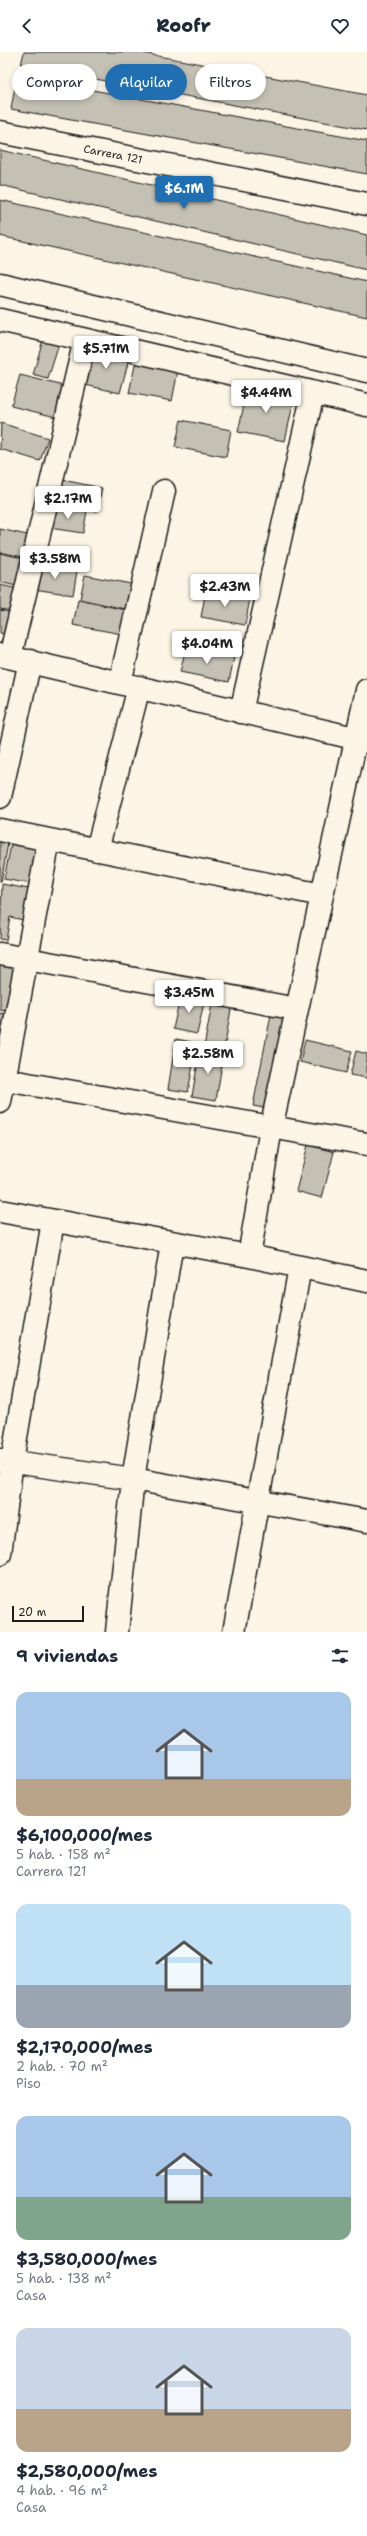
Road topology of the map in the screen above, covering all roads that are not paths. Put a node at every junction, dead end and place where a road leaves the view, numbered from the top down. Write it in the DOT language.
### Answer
graph roads {
  1 [pos="0,132"];
  2 [pos="367,204"];
  3 [pos="0,284"];
  4 [pos="0,320"];
  5 [pos="85,340"];
  6 [pos="367,371"];
  7 [pos="313,393"];
  8 [pos="367,405"];
  9 [pos="164,491"];
  10 [pos="13,658"];
  11 [pos="130,685"];
  12 [pos="367,690"];
  13 [pos="241,712"];
  14 [pos="362,740"];
  15 [pos="0,797"];
  16 [pos="0,830"];
  17 [pos="49,840"];
  18 [pos="97,850"];
  19 [pos="322,895"];
  20 [pos="0,954"];
  21 [pos="28,959"];
  22 [pos="297,1009"];
  23 [pos="2,1079"];
  24 [pos="0,1102"];
  25 [pos="271,1128"];
  26 [pos="367,1144"];
  27 [pos="0,1211"];
  28 [pos="53,1221"];
  29 [pos="172,1243"];
  30 [pos="248,1256"];
  31 [pos="300,1267"];
  32 [pos="367,1281"];
  33 [pos="6,1461"];
  34 [pos="133,1479"];
  35 [pos="259,1502"];
  36 [pos="367,1521"];
  37 [pos="0,1554"];
  38 [pos="117,1632"];
  39 [pos="234,1632"];
  1 -- 2 [label="street, Carrera 121"];
  3 -- 6 [label="street"];
  4 -- 5 [label="street"];
  5 -- 7 [label="street"];
  5 -- 10 [label="street"];
  7 -- 8 [label="street"];
  7 -- 13 [label="street"];
  9 -- 11 [label="street"];
  10 -- 11 [label="street"];
  10 -- 15 [label="street"];
  11 -- 13 [label="street"];
  11 -- 18 [label="street"];
  12 -- 14 [label="street"];
  13 -- 14 [label="street"];
  14 -- 19 [label="street"];
  16 -- 17 [label="street"];
  17 -- 18 [label="street"];
  17 -- 21 [label="street"];
  18 -- 19 [label="street"];
  19 -- 22 [label="street"];
  20 -- 21 [label="street"];
  21 -- 22 [label="street"];
  21 -- 23 [label="street"];
  22 -- 25 [label="street"];
  23 -- 24 [label="street"];
  23 -- 25 [label="street"];
  25 -- 26 [label="street"];
  25 -- 30 [label="street"];
  27 -- 28 [label="street"];
  28 -- 29 [label="street"];
  28 -- 33 [label="street"];
  29 -- 30 [label="street"];
  29 -- 34 [label="street"];
  30 -- 31 [label="street"];
  31 -- 32 [label="street"];
  31 -- 35 [label="street"];
  33 -- 34 [label="street"];
  33 -- 37 [label="street"];
  34 -- 35 [label="street"];
  34 -- 38 [label="street"];
  35 -- 36 [label="street"];
  35 -- 39 [label="street"];
}
